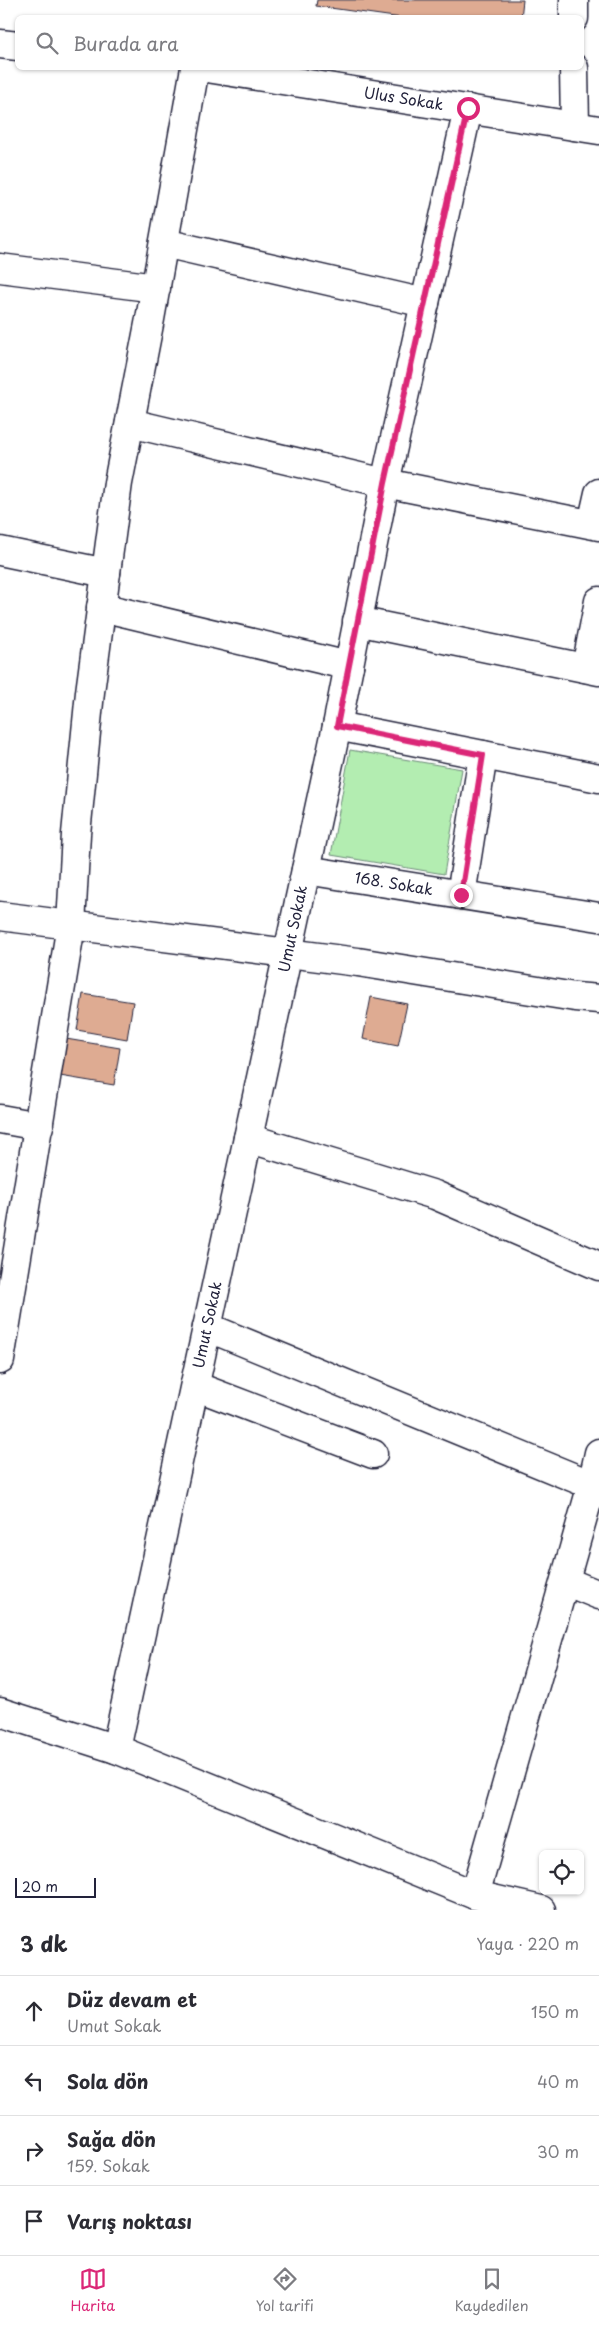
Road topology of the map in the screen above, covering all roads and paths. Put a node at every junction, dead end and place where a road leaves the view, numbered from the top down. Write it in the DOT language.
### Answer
graph roads {
  1 [pos="574,0"];
  2 [pos="574,15"];
  3 [pos="0,44"];
  4 [pos="15,46"];
  5 [pos="195,70"];
  6 [pos="221,70"];
  7 [pos="574,70"];
  8 [pos="468,108"];
  9 [pos="587,128"];
  10 [pos="164,243"];
  11 [pos="0,268"];
  12 [pos="156,288"];
  13 [pos="425,303"];
  14 [pos="130,423"];
  15 [pos="385,483"];
  16 [pos="599,493"];
  17 [pos="595,525"];
  18 [pos="0,551"];
  19 [pos="106,573"];
  20 [pos="599,601"];
  21 [pos="101,607"];
  22 [pos="357,621"];
  23 [pos="349,666"];
  24 [pos="593,670"];
  25 [pos="337,726"];
  26 [pos="483,755"];
  27 [pos="599,778"];
  28 [pos="306,870"];
  29 [pos="461,895"];
  30 [pos="0,916"];
  31 [pos="599,917"];
  32 [pos="71,925"];
  33 [pos="288,953"];
  34 [pos="599,999"];
  35 [pos="0,1119"];
  36 [pos="38,1126"];
  37 [pos="248,1138"];
  38 [pos="599,1266"];
  39 [pos="207,1327"];
  40 [pos="0,1360"];
  41 [pos="195,1386"];
  42 [pos="599,1453"];
  43 [pos="373,1454"];
  44 [pos="595,1486"];
  45 [pos="565,1581"];
  46 [pos="599,1595"];
  47 [pos="0,1712"];
  48 [pos="116,1749"];
  49 [pos="475,1895"];
  50 [pos="541,1910"];
  1 -- 2 [label="street"];
  3 -- 4 [label="street"];
  5 -- 10 [label="street"];
  6 -- 8 [label="street, Ulus Sokak"];
  7 -- 9 [label="street"];
  8 -- 9 [label="street, Ulus Sokak"];
  8 -- 13 [label="street, Umut Sokak"];
  10 -- 12 [label="street"];
  10 -- 13 [label="street"];
  11 -- 12 [label="street"];
  12 -- 14 [label="street"];
  13 -- 15 [label="street, Umut Sokak"];
  14 -- 15 [label="street"];
  14 -- 19 [label="street"];
  15 -- 17 [label="street"];
  15 -- 22 [label="street, Umut Sokak"];
  16 -- 17 [label="street"];
  18 -- 19 [label="street"];
  19 -- 21 [label="street"];
  20 -- 24 [label="street"];
  21 -- 23 [label="street"];
  21 -- 32 [label="street"];
  22 -- 23 [label="street, Umut Sokak"];
  22 -- 24 [label="street"];
  23 -- 25 [label="street, Umut Sokak"];
  25 -- 26 [label="street"];
  25 -- 28 [label="street, Umut Sokak"];
  26 -- 27 [label="street"];
  26 -- 29 [label="street"];
  28 -- 29 [label="street, 168. Sokak"];
  28 -- 33 [label="street, Umut Sokak"];
  29 -- 31 [label="street, 168. Sokak"];
  30 -- 32 [label="street"];
  32 -- 33 [label="street"];
  32 -- 36 [label="street"];
  33 -- 34 [label="street"];
  33 -- 37 [label="street, Umut Sokak"];
  35 -- 36 [label="street"];
  36 -- 40 [label="street"];
  37 -- 38 [label="street"];
  37 -- 39 [label="street, Umut Sokak"];
  39 -- 41 [label="street, Umut Sokak"];
  39 -- 44 [label="street"];
  41 -- 43 [label="street"];
  41 -- 48 [label="street, Umut Sokak"];
  42 -- 44 [label="street"];
  44 -- 45 [label="street"];
  45 -- 46 [label="street"];
  45 -- 49 [label="street"];
  47 -- 48 [label="street"];
  48 -- 49 [label="street"];
  49 -- 50 [label="street"];
}
